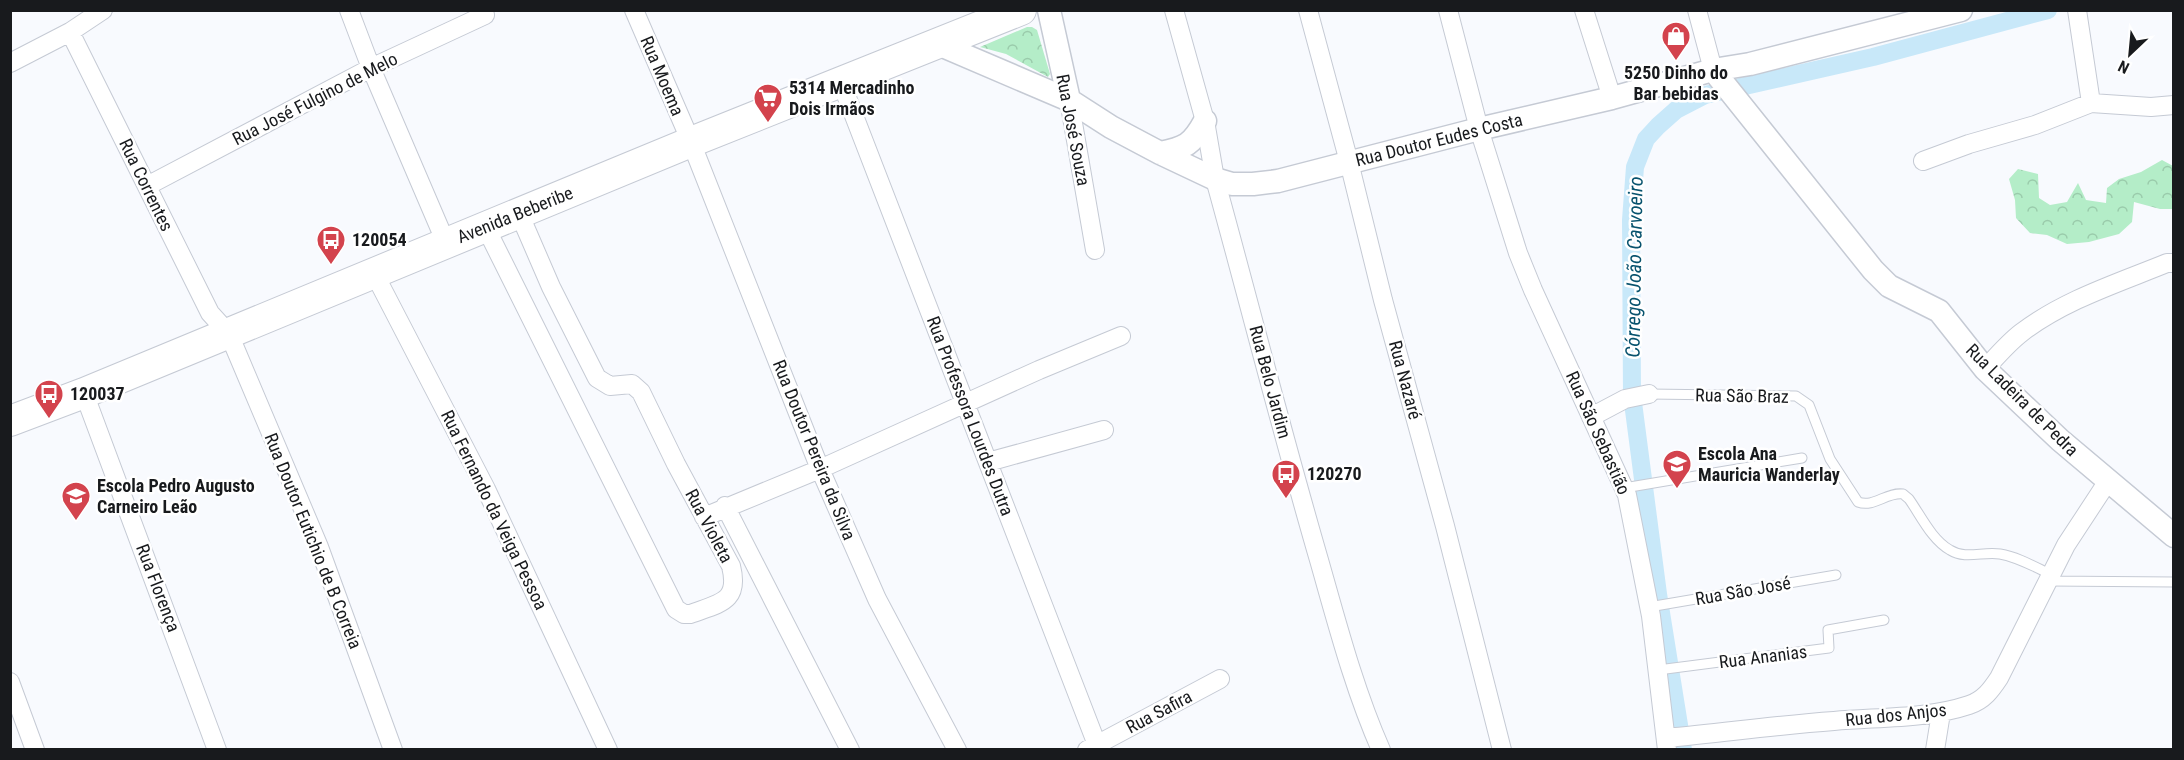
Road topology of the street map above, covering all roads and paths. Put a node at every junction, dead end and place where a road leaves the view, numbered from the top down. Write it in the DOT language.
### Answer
graph roads {
  1 [pos="103,10"];
  2 [pos="349,10"];
  3 [pos="634,10"];
  4 [pos="964,10"];
  5 [pos="1021,10"];
  6 [pos="1049,10"];
  7 [pos="1174,10"];
  8 [pos="1308,10"];
  9 [pos="1448,10"];
  10 [pos="1584,10"];
  11 [pos="1697,10"];
  12 [pos="1961,10"];
  13 [pos="1937,14"];
  14 [pos="2078,14"];
  15 [pos="485,15"];
  16 [pos="70,32"];
  17 [pos="932,47"];
  18 [pos="13,57"];
  19 [pos="371,68"];
  20 [pos="1717,75"];
  21 [pos="841,82"];
  22 [pos="1612,98"];
  23 [pos="1069,100"];
  24 [pos="2091,104"];
  25 [pos="2174,105"];
  26 [pos="1205,121"];
  27 [pos="1479,129"];
  28 [pos="691,142"];
  29 [pos="1160,153"];
  30 [pos="1923,161"];
  31 [pos="1349,162"];
  32 [pos="1215,179"];
  33 [pos="147,186"];
  34 [pos="519,213"];
  35 [pos="486,228"];
  36 [pos="446,243"];
  37 [pos="1095,250"];
  38 [pos="2174,263"];
  39 [pos="374,273"];
  40 [pos="229,334"];
  41 [pos="1120,336"];
  42 [pos="1985,369"];
  43 [pos="84,393"];
  44 [pos="1649,394"];
  45 [pos="965,405"];
  46 [pos="1592,417"];
  47 [pos="10,421"];
  48 [pos="1104,430"];
  49 [pos="1802,458"];
  50 [pos="988,462"];
  51 [pos="820,469"];
  52 [pos="2108,481"];
  53 [pos="1624,488"];
  54 [pos="715,511"];
  55 [pos="2174,536"];
  56 [pos="1836,575"];
  57 [pos="2050,578"];
  58 [pos="2174,582"];
  59 [pos="1649,607"];
  60 [pos="1884,620"];
  61 [pos="1658,670"];
  62 [pos="1220,679"];
  63 [pos="10,682"];
  64 [pos="1941,712"];
  65 [pos="1676,740"];
  66 [pos="1094,748"];
  67 [pos="35,750"];
  68 [pos="217,750"];
  69 [pos="393,750"];
  70 [pos="608,750"];
  71 [pos="850,750"];
  72 [pos="957,750"];
  73 [pos="1381,750"];
  74 [pos="1502,750"];
  75 [pos="1935,750"];
  1 -- 16 [label="street"];
  2 -- 19 [label="street"];
  3 -- 28 [label="street, Rua Moema"];
  4 -- 17 [label="main road"];
  5 -- 17 [label="main road, Avenida Beberibe"];
  6 -- 23 [label="street, Rua José Souza"];
  7 -- 26 [label="street, Rua Belo Jardim"];
  8 -- 31 [label="street, Rua Nazaré"];
  9 -- 27 [label="street, Rua São Sebastião"];
  10 -- 22 [label="street"];
  11 -- 20 [label="street"];
  12 -- 13 [label="street, Rua Doutor Eudes Costa"];
  13 -- 20 [label="street, Rua Doutor Eudes Costa"];
  14 -- 24 [label="street"];
  15 -- 19 [label="street, Rua José Fulgino de Melo"];
  16 -- 18 [label="street"];
  16 -- 33 [label="street, Rua Correntes"];
  17 -- 21 [label="main road, Avenida Beberibe"];
  17 -- 23 [label="street, Rua Doutor Eudes Costa"];
  19 -- 33 [label="street, Rua José Fulgino de Melo"];
  19 -- 36 [label="street"];
  20 -- 22 [label="street, Rua Doutor Eudes Costa"];
  20 -- 42 [label="street, Rua Ladeira de Pedra"];
  21 -- 28 [label="main road, Avenida Beberibe"];
  21 -- 45 [label="street, Rua Professora Lourdes Dutra"];
  22 -- 27 [label="street, Rua Doutor Eudes Costa"];
  23 -- 29 [label="street, Rua Doutor Eudes Costa"];
  23 -- 37 [label="street, Rua José Souza"];
  24 -- 25 [label="street"];
  24 -- 30 [label="street"];
  26 -- 29 [label="street"];
  26 -- 32 [label="street, Rua Belo Jardim"];
  27 -- 31 [label="street, Rua Doutor Eudes Costa"];
  27 -- 46 [label="street, Rua São Sebastião"];
  28 -- 34 [label="main road, Avenida Beberibe"];
  28 -- 51 [label="street, Rua Doutor Pereira da Silva"];
  29 -- 32 [label="street, Rua Doutor Eudes Costa"];
  31 -- 32 [label="street, Rua Doutor Eudes Costa"];
  31 -- 74 [label="street, Rua Nazaré"];
  32 -- 73 [label="street, Rua Belo Jardim"];
  33 -- 40 [label="street, Rua Correntes"];
  34 -- 35 [label="main road, Avenida Beberibe"];
  34 -- 54 [label="street, Rua Violeta"];
  35 -- 36 [label="main road, Avenida Beberibe"];
  35 -- 54 [label="street, Rua Violeta"];
  36 -- 39 [label="main road, Avenida Beberibe"];
  38 -- 42 [label="street"];
  39 -- 40 [label="main road, Avenida Beberibe"];
  39 -- 70 [label="street, Rua Fernando da Veiga Pessoa"];
  40 -- 43 [label="main road, Avenida Beberibe"];
  40 -- 69 [label="street, Rua Doutor Eutichio de B Correia"];
  41 -- 45 [label="street, Rua Violeta"];
  42 -- 52 [label="street, Rua Ladeira de Pedra"];
  43 -- 47 [label="main road, Avenida Beberibe"];
  43 -- 68 [label="street, Rua Florença"];
  44 -- 46 [label="street, Rua São Braz"];
  44 -- 57 [label="lane, Rua São Braz"];
  45 -- 50 [label="street, Rua Professora Lourdes Dutra"];
  45 -- 51 [label="street, Rua Violeta"];
  46 -- 53 [label="street, Rua São Sebastião"];
  48 -- 50 [label="street"];
  49 -- 53 [label="lane"];
  50 -- 66 [label="street, Rua Professora Lourdes Dutra"];
  51 -- 54 [label="street, Rua Violeta"];
  51 -- 72 [label="street, Rua Doutor Pereira da Silva"];
  52 -- 55 [label="street, Rua Ladeira de Pedra"];
  52 -- 57 [label="street, Rua dos Anjos"];
  53 -- 59 [label="street, Rua São Sebastião"];
  54 -- 71 [label="street"];
  56 -- 59 [label="lane, Rua São José"];
  57 -- 58 [label="lane, Rua São Braz"];
  57 -- 64 [label="street, Rua dos Anjos"];
  59 -- 61 [label="street, Rua São Sebastião"];
  60 -- 61 [label="lane, Rua Ananias"];
  61 -- 65 [label="street, Rua São Sebastião"];
  62 -- 66 [label="street, Rua Safira"];
  63 -- 67 [label="street"];
  64 -- 65 [label="street, Rua dos Anjos"];
  64 -- 75 [label="street"];
}
